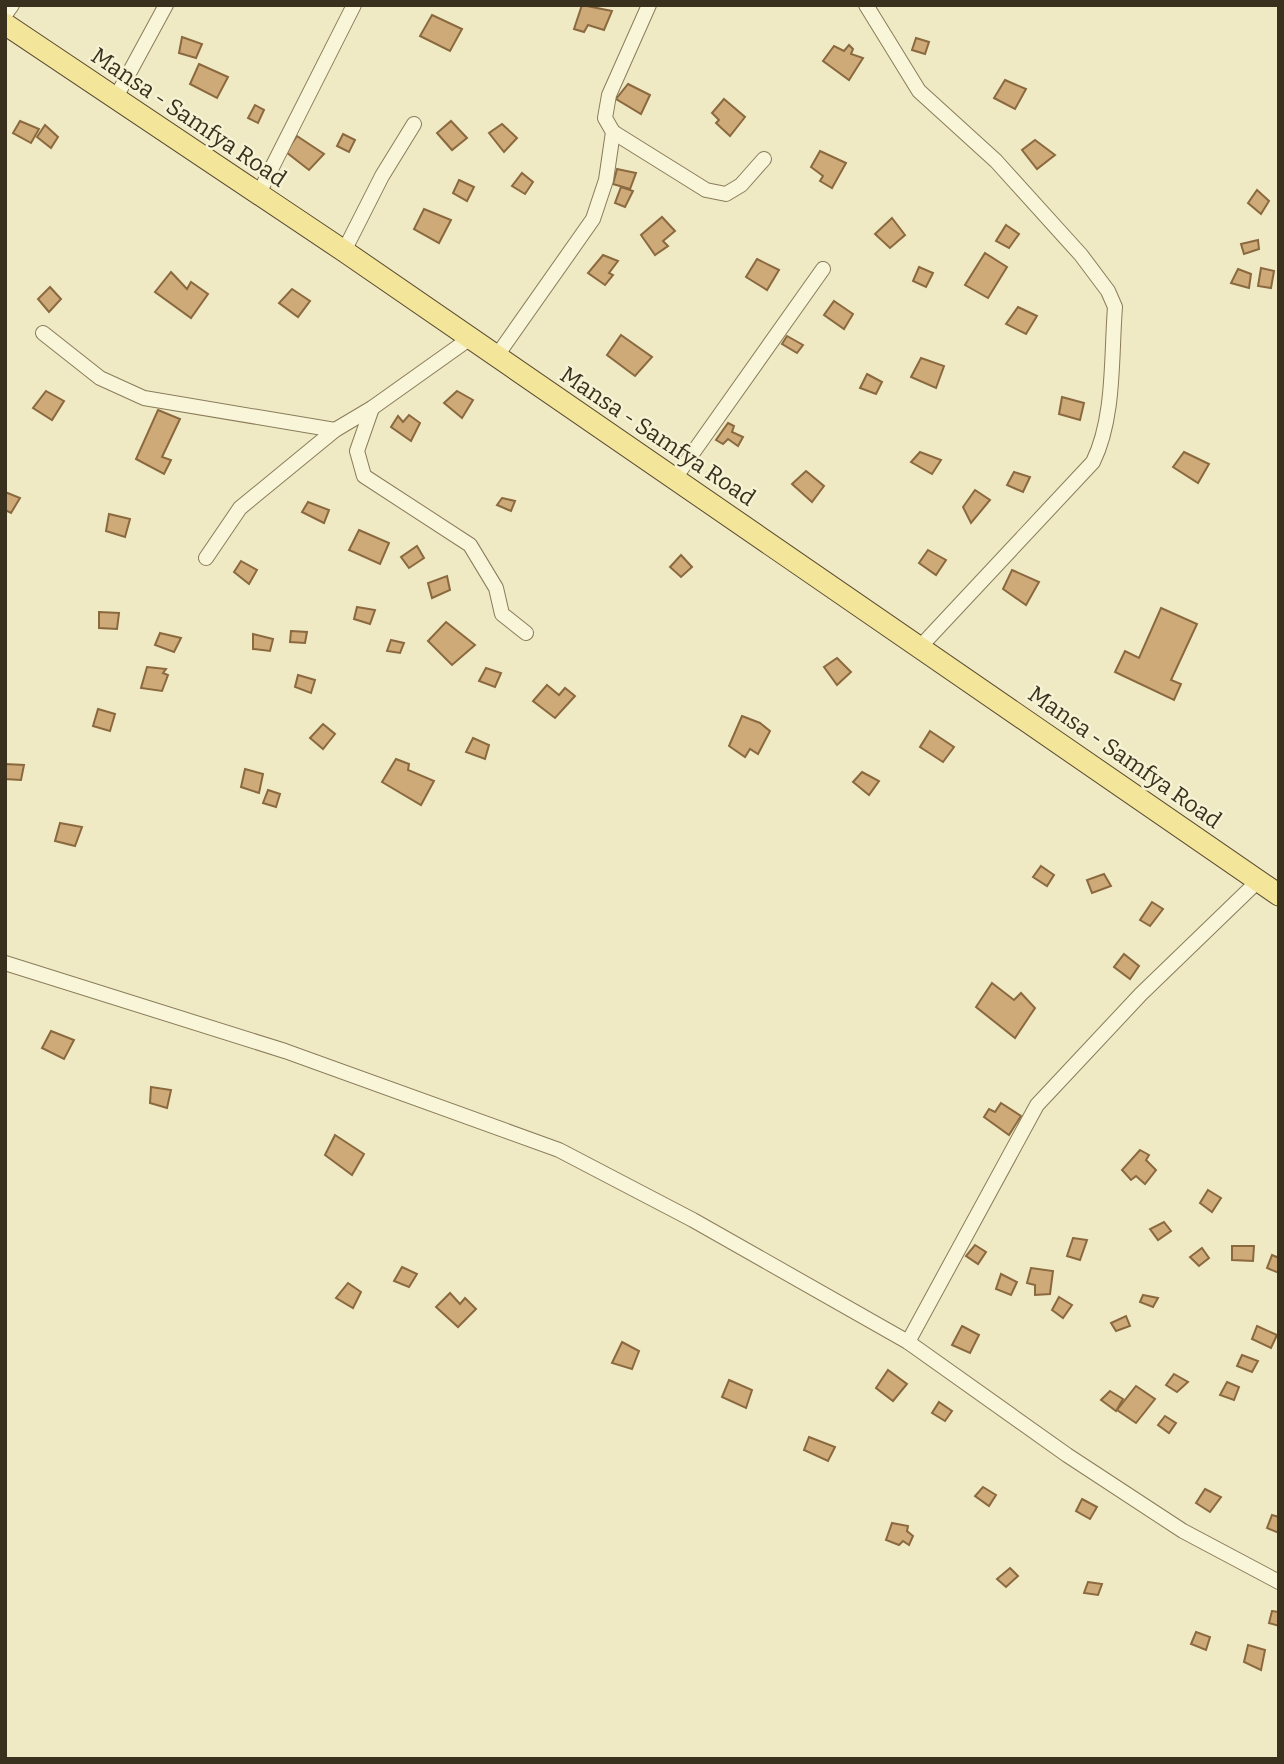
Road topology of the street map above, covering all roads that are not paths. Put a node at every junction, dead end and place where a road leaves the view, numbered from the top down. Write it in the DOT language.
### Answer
graph roads {
  1 [pos="12,5"];
  2 [pos="166,5"];
  3 [pos="354,5"];
  4 [pos="649,5"];
  5 [pos="866,5"];
  6 [pos="5,15"];
  7 [pos="5,24"];
  8 [pos="115,99"];
  9 [pos="414,124"];
  10 [pos="613,132"];
  11 [pos="764,159"];
  12 [pos="258,195"];
  13 [pos="344,251"];
  14 [pos="823,269"];
  15 [pos="43,333"];
  16 [pos="469,339"];
  17 [pos="496,357"];
  18 [pos="372,408"];
  19 [pos="335,430"];
  20 [pos="675,478"];
  21 [pos="206,558"];
  22 [pos="526,633"];
  23 [pos="920,647"];
  24 [pos="1258,881"];
  25 [pos="1279,895"];
  26 [pos="5,963"];
  27 [pos="908,1342"];
  28 [pos="1279,1582"];
  1 -- 6 [label="street"];
  2 -- 8 [label="street"];
  3 -- 12 [label="street"];
  4 -- 10 [label="street"];
  5 -- 23 [label="street"];
  7 -- 8 [label="main road, Mansa - Samfya Road"];
  8 -- 12 [label="main road, Mansa - Samfya Road"];
  9 -- 13 [label="street"];
  10 -- 11 [label="street"];
  10 -- 17 [label="street"];
  12 -- 13 [label="main road, Mansa - Samfya Road"];
  13 -- 16 [label="main road, Mansa - Samfya Road"];
  14 -- 20 [label="street"];
  15 -- 19 [label="street"];
  16 -- 17 [label="main road, Mansa - Samfya Road"];
  16 -- 18 [label="street"];
  17 -- 20 [label="main road, Mansa - Samfya Road"];
  18 -- 19 [label="street"];
  18 -- 22 [label="street"];
  19 -- 21 [label="street"];
  20 -- 23 [label="main road, Mansa - Samfya Road"];
  23 -- 24 [label="main road, Mansa - Samfya Road"];
  24 -- 25 [label="main road, Mansa - Samfya Road"];
  24 -- 27 [label="street"];
  26 -- 27 [label="street"];
  27 -- 28 [label="street"];
}
